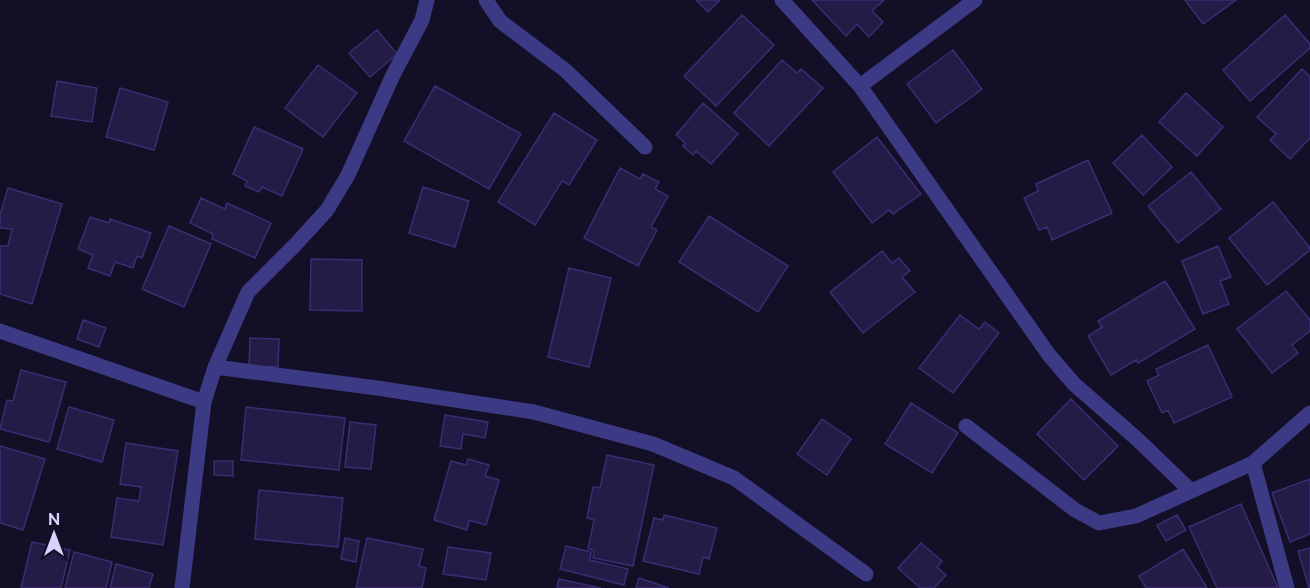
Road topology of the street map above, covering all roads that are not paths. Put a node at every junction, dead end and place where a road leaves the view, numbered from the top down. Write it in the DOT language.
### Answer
graph roads {
  1 [pos="486,0"];
  2 [pos="782,0"];
  3 [pos="975,0"];
  4 [pos="429,1"];
  5 [pos="860,86"];
  6 [pos="645,147"];
  7 [pos="0,331"];
  8 [pos="215,367"];
  9 [pos="204,402"];
  10 [pos="1310,413"];
  11 [pos="966,426"];
  12 [pos="1253,463"];
  13 [pos="1191,491"];
  14 [pos="866,574"];
  15 [pos="182,588"];
  16 [pos="1287,588"];
  1 -- 6 [label="street"];
  2 -- 5 [label="street"];
  3 -- 5 [label="street"];
  4 -- 8 [label="street"];
  5 -- 13 [label="street"];
  7 -- 9 [label="street"];
  8 -- 9 [label="street"];
  8 -- 14 [label="street"];
  9 -- 15 [label="street"];
  10 -- 12 [label="street"];
  11 -- 13 [label="street"];
  12 -- 13 [label="street"];
  12 -- 16 [label="street"];
}
